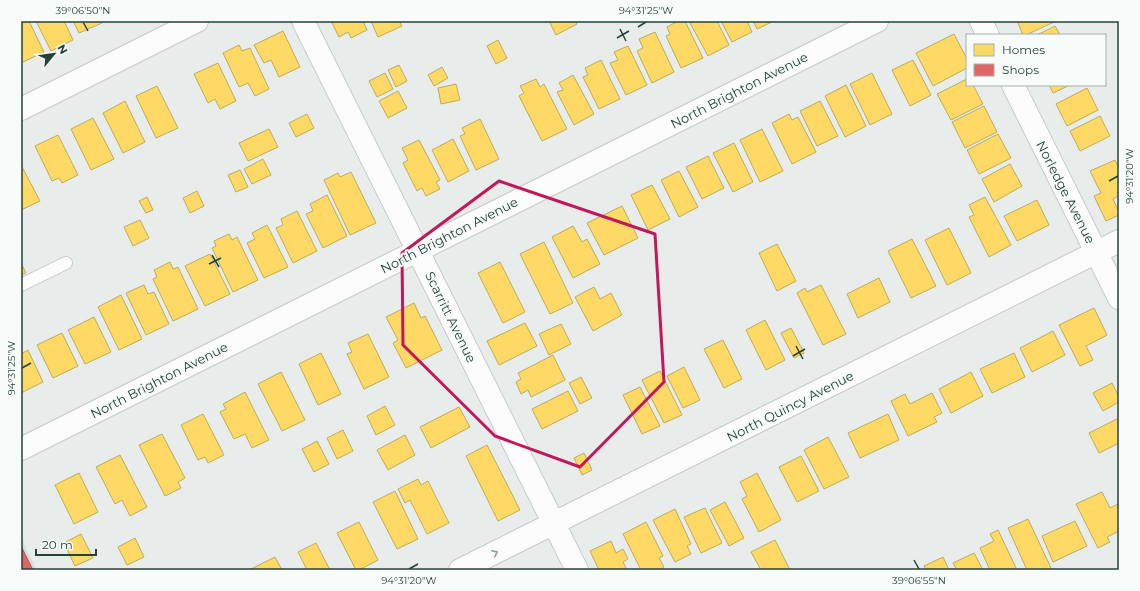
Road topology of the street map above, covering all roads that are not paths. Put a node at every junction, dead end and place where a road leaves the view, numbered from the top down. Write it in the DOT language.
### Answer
graph roads {
  1 [pos="196,21"];
  2 [pos="303,21"];
  3 [pos="877,21"];
  4 [pos="981,21"];
  5 [pos="988,34"];
  6 [pos="1013,86"];
  7 [pos="21,109"];
  8 [pos="1119,241"];
  9 [pos="418,251"];
  10 [pos="1096,253"];
  11 [pos="66,263"];
  12 [pos="21,285"];
  13 [pos="1119,298"];
  14 [pos="21,449"];
  15 [pos="554,524"];
  16 [pos="460,570"];
  17 [pos="577,570"];
  1 -- 7 [label="street"];
  2 -- 9 [label="street, Scarritt Avenue"];
  3 -- 9 [label="street, North Brighton Avenue"];
  4 -- 5 [label="street"];
  6 -- 10 [label="street, Norledge Avenue"];
  8 -- 10 [label="street, North Quincy Avenue"];
  9 -- 14 [label="street, North Brighton Avenue"];
  9 -- 15 [label="street, Scarritt Avenue"];
  10 -- 13 [label="street, Norledge Avenue"];
  10 -- 15 [label="street, North Quincy Avenue"];
  11 -- 12 [label="lane"];
  16 -- 15 [label="street, North Quincy Avenue, one-way"];
  15 -- 17 [label="street, Scarritt Avenue"];
}
